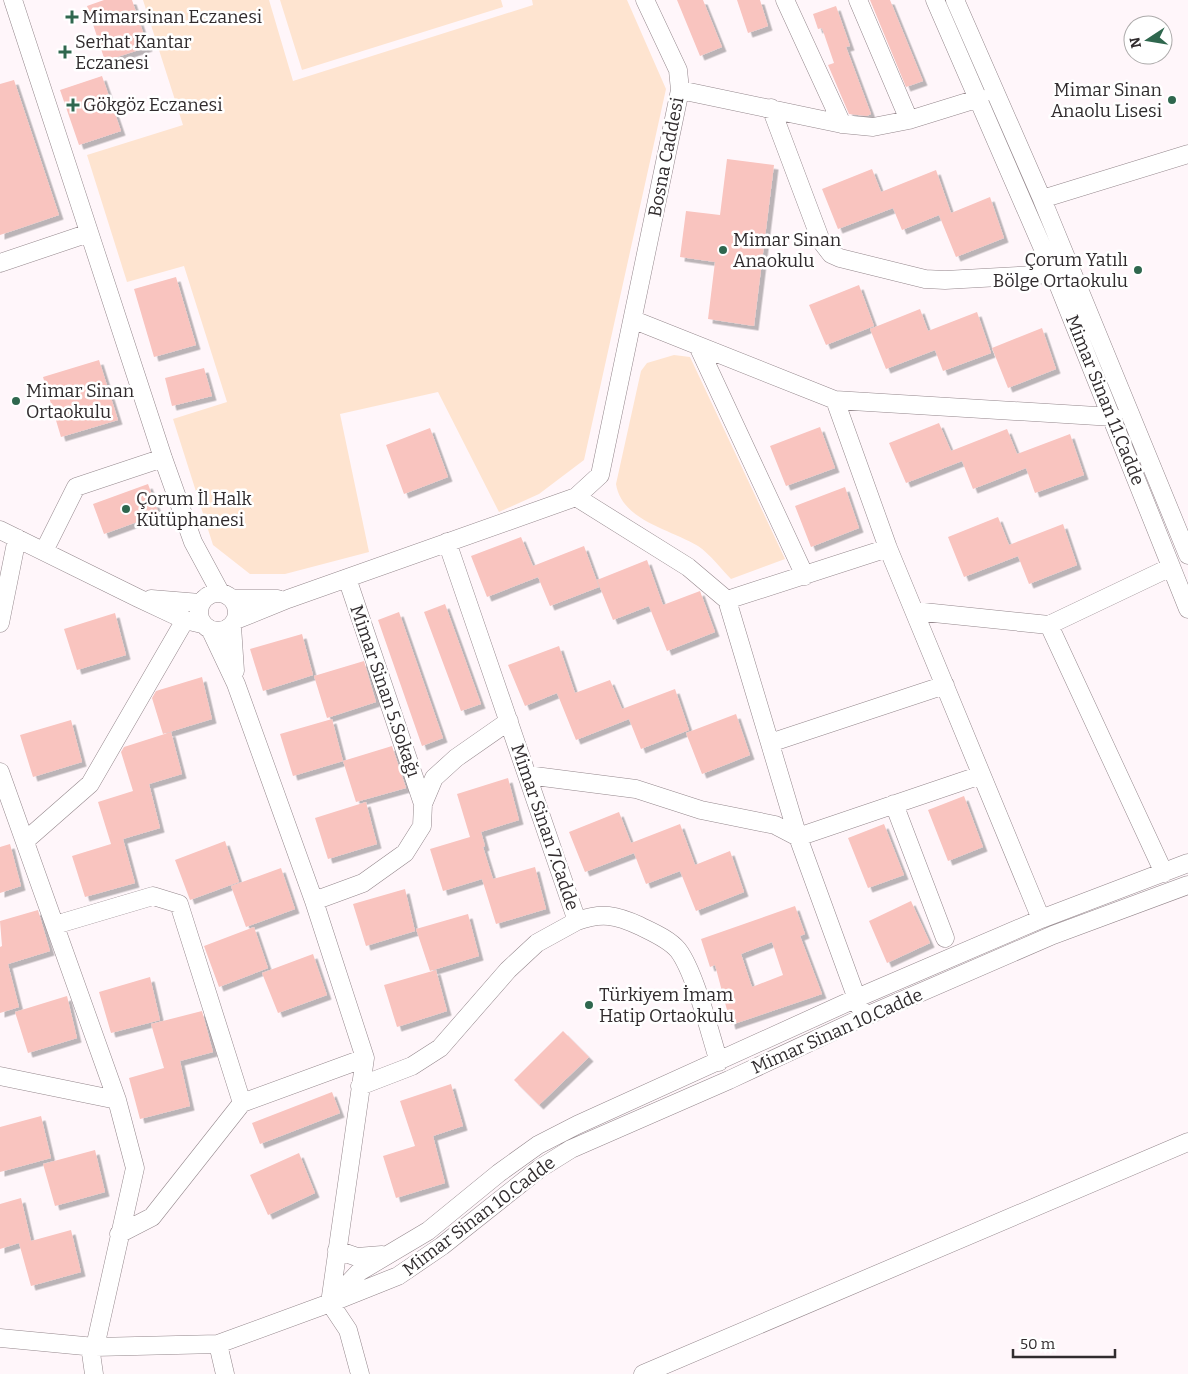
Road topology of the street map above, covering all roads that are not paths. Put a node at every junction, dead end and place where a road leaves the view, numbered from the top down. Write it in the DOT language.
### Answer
graph roads {
  1 [pos="13,0"];
  2 [pos="645,0"];
  3 [pos="785,0"];
  4 [pos="858,0"];
  5 [pos="935,0"];
  6 [pos="955,0"];
  7 [pos="680,90"];
  8 [pos="980,98"];
  9 [pos="771,108"];
  10 [pos="909,120"];
  11 [pos="842,124"];
  12 [pos="1188,154"];
  13 [pos="1042,199"];
  14 [pos="89,233"];
  15 [pos="0,263"];
  16 [pos="1054,274"];
  17 [pos="634,320"];
  18 [pos="698,346"];
  19 [pos="835,400"];
  20 [pos="1113,417"];
  21 [pos="163,458"];
  22 [pos="576,497"];
  23 [pos="1183,526"];
  24 [pos="0,530"];
  25 [pos="17,538"];
  26 [pos="447,542"];
  27 [pos="888,548"];
  28 [pos="44,551"];
  29 [pos="1188,555"];
  30 [pos="1171,567"];
  31 [pos="805,576"];
  32 [pos="347,578"];
  33 [pos="138,598"];
  34 [pos="214,598"];
  35 [pos="288,599"];
  36 [pos="727,600"];
  37 [pos="1188,609"];
  38 [pos="914,610"];
  39 [pos="185,620"];
  40 [pos="0,623"];
  41 [pos="234,623"];
  42 [pos="1048,625"];
  43 [pos="207,628"];
  44 [pos="236,684"];
  45 [pos="945,684"];
  46 [pos="509,722"];
  47 [pos="770,743"];
  48 [pos="527,774"];
  49 [pos="981,775"];
  50 [pos="1,780"];
  51 [pos="423,804"];
  52 [pos="894,804"];
  53 [pos="798,837"];
  54 [pos="25,840"];
  55 [pos="1188,863"];
  56 [pos="1164,873"];
  57 [pos="1188,885"];
  58 [pos="314,901"];
  59 [pos="1041,919"];
  60 [pos="577,921"];
  61 [pos="55,925"];
  62 [pos="946,938"];
  63 [pos="856,998"];
  64 [pos="864,1017"];
  65 [pos="365,1058"];
  66 [pos="719,1062"];
  67 [pos="0,1076"];
  68 [pos="360,1086"];
  69 [pos="118,1100"];
  70 [pos="242,1103"];
  71 [pos="1188,1142"];
  72 [pos="119,1234"];
  73 [pos="337,1250"];
  74 [pos="393,1253"];
  75 [pos="330,1303"];
  76 [pos="0,1338"];
  77 [pos="218,1344"];
  78 [pos="92,1346"];
  79 [pos="94,1374"];
  80 [pos="225,1374"];
  81 [pos="360,1374"];
  82 [pos="643,1374"];
  1 -- 14 [label="street"];
  2 -- 7 [label="street, Bosna Caddesi"];
  3 -- 11 [label="street"];
  4 -- 10 [label="street"];
  5 -- 8 [label="street, Mimar Sinan 11.Cadde"];
  6 -- 13 [label="street, Mimar Sinan 11.Cadde"];
  7 -- 9 [label="street"];
  7 -- 17 [label="street, Bosna Caddesi"];
  8 -- 10 [label="street"];
  8 -- 16 [label="street, Mimar Sinan 11.Cadde"];
  9 -- 11 [label="street"];
  9 -- 16 [label="street"];
  10 -- 11 [label="street"];
  12 -- 13 [label="street"];
  13 -- 23 [label="street, Mimar Sinan 11.Cadde"];
  14 -- 15 [label="street"];
  14 -- 21 [label="street"];
  16 -- 20 [label="street, Mimar Sinan 11.Cadde"];
  17 -- 18 [label="street"];
  17 -- 22 [label="street, Bosna Caddesi"];
  18 -- 19 [label="street"];
  18 -- 31 [label="street"];
  19 -- 20 [label="street"];
  19 -- 27 [label="street"];
  20 -- 30 [label="street, Mimar Sinan 11.Cadde"];
  21 -- 28 [label="street"];
  21 -- 34 [label="street"];
  22 -- 26 [label="street"];
  22 -- 36 [label="street"];
  23 -- 29 [label="street, Mimar Sinan 11.Cadde"];
  24 -- 25 [label="street"];
  25 -- 28 [label="street"];
  25 -- 40 [label="street"];
  26 -- 32 [label="street"];
  26 -- 46 [label="street, Mimar Sinan 7.Cadde"];
  27 -- 31 [label="street"];
  27 -- 38 [label="street"];
  28 -- 33 [label="street"];
  30 -- 37 [label="street, Mimar Sinan 11.Cadde"];
  30 -- 42 [label="street"];
  31 -- 36 [label="street"];
  32 -- 35 [label="street"];
  32 -- 51 [label="street, Mimar Sinan 5.Sokağı"];
  33 -- 34 [label="street"];
  33 -- 39 [label="street"];
  34 -- 35 [label="street"];
  34 -- 41 [label="street"];
  34 -- 43 [label="street"];
  35 -- 41 [label="street"];
  36 -- 47 [label="street"];
  38 -- 42 [label="street"];
  38 -- 45 [label="street"];
  39 -- 43 [label="street"];
  39 -- 54 [label="street"];
  41 -- 43 [label="street"];
  41 -- 44 [label="street"];
  42 -- 56 [label="street"];
  43 -- 44 [label="street"];
  44 -- 58 [label="street"];
  45 -- 47 [label="street"];
  45 -- 49 [label="street"];
  46 -- 48 [label="street, Mimar Sinan 7.Cadde"];
  46 -- 51 [label="street"];
  47 -- 53 [label="street"];
  48 -- 53 [label="street"];
  48 -- 60 [label="street, Mimar Sinan 7.Cadde"];
  49 -- 52 [label="street"];
  49 -- 59 [label="street"];
  50 -- 54 [label="street"];
  51 -- 58 [label="street"];
  52 -- 53 [label="street"];
  52 -- 62 [label="street"];
  53 -- 63 [label="street"];
  54 -- 61 [label="street"];
  55 -- 56 [label="street, Mimar Sinan 10.Cadde"];
  56 -- 59 [label="street, Mimar Sinan 10.Cadde"];
  57 -- 64 [label="street, Mimar Sinan 10.Cadde"];
  58 -- 65 [label="street"];
  59 -- 63 [label="street, Mimar Sinan 10.Cadde"];
  60 -- 66 [label="street, Mimar Sinan 7.Cadde"];
  60 -- 68 [label="street"];
  61 -- 69 [label="street"];
  61 -- 70 [label="street"];
  63 -- 64 [label="street"];
  63 -- 66 [label="street, Mimar Sinan 10.Cadde"];
  64 -- 75 [label="street, Mimar Sinan 10.Cadde"];
  65 -- 68 [label="street"];
  65 -- 70 [label="street"];
  66 -- 74 [label="street, Mimar Sinan 10.Cadde"];
  67 -- 69 [label="street"];
  68 -- 73 [label="street"];
  69 -- 72 [label="street"];
  70 -- 72 [label="street"];
  71 -- 82 [label="street"];
  72 -- 78 [label="street"];
  73 -- 74 [label="street"];
  73 -- 75 [label="street"];
  74 -- 75 [label="street, Mimar Sinan 10.Cadde"];
  75 -- 77 [label="street"];
  75 -- 81 [label="street"];
  76 -- 78 [label="street"];
  77 -- 78 [label="street"];
  77 -- 80 [label="street"];
  78 -- 79 [label="street"];
}
